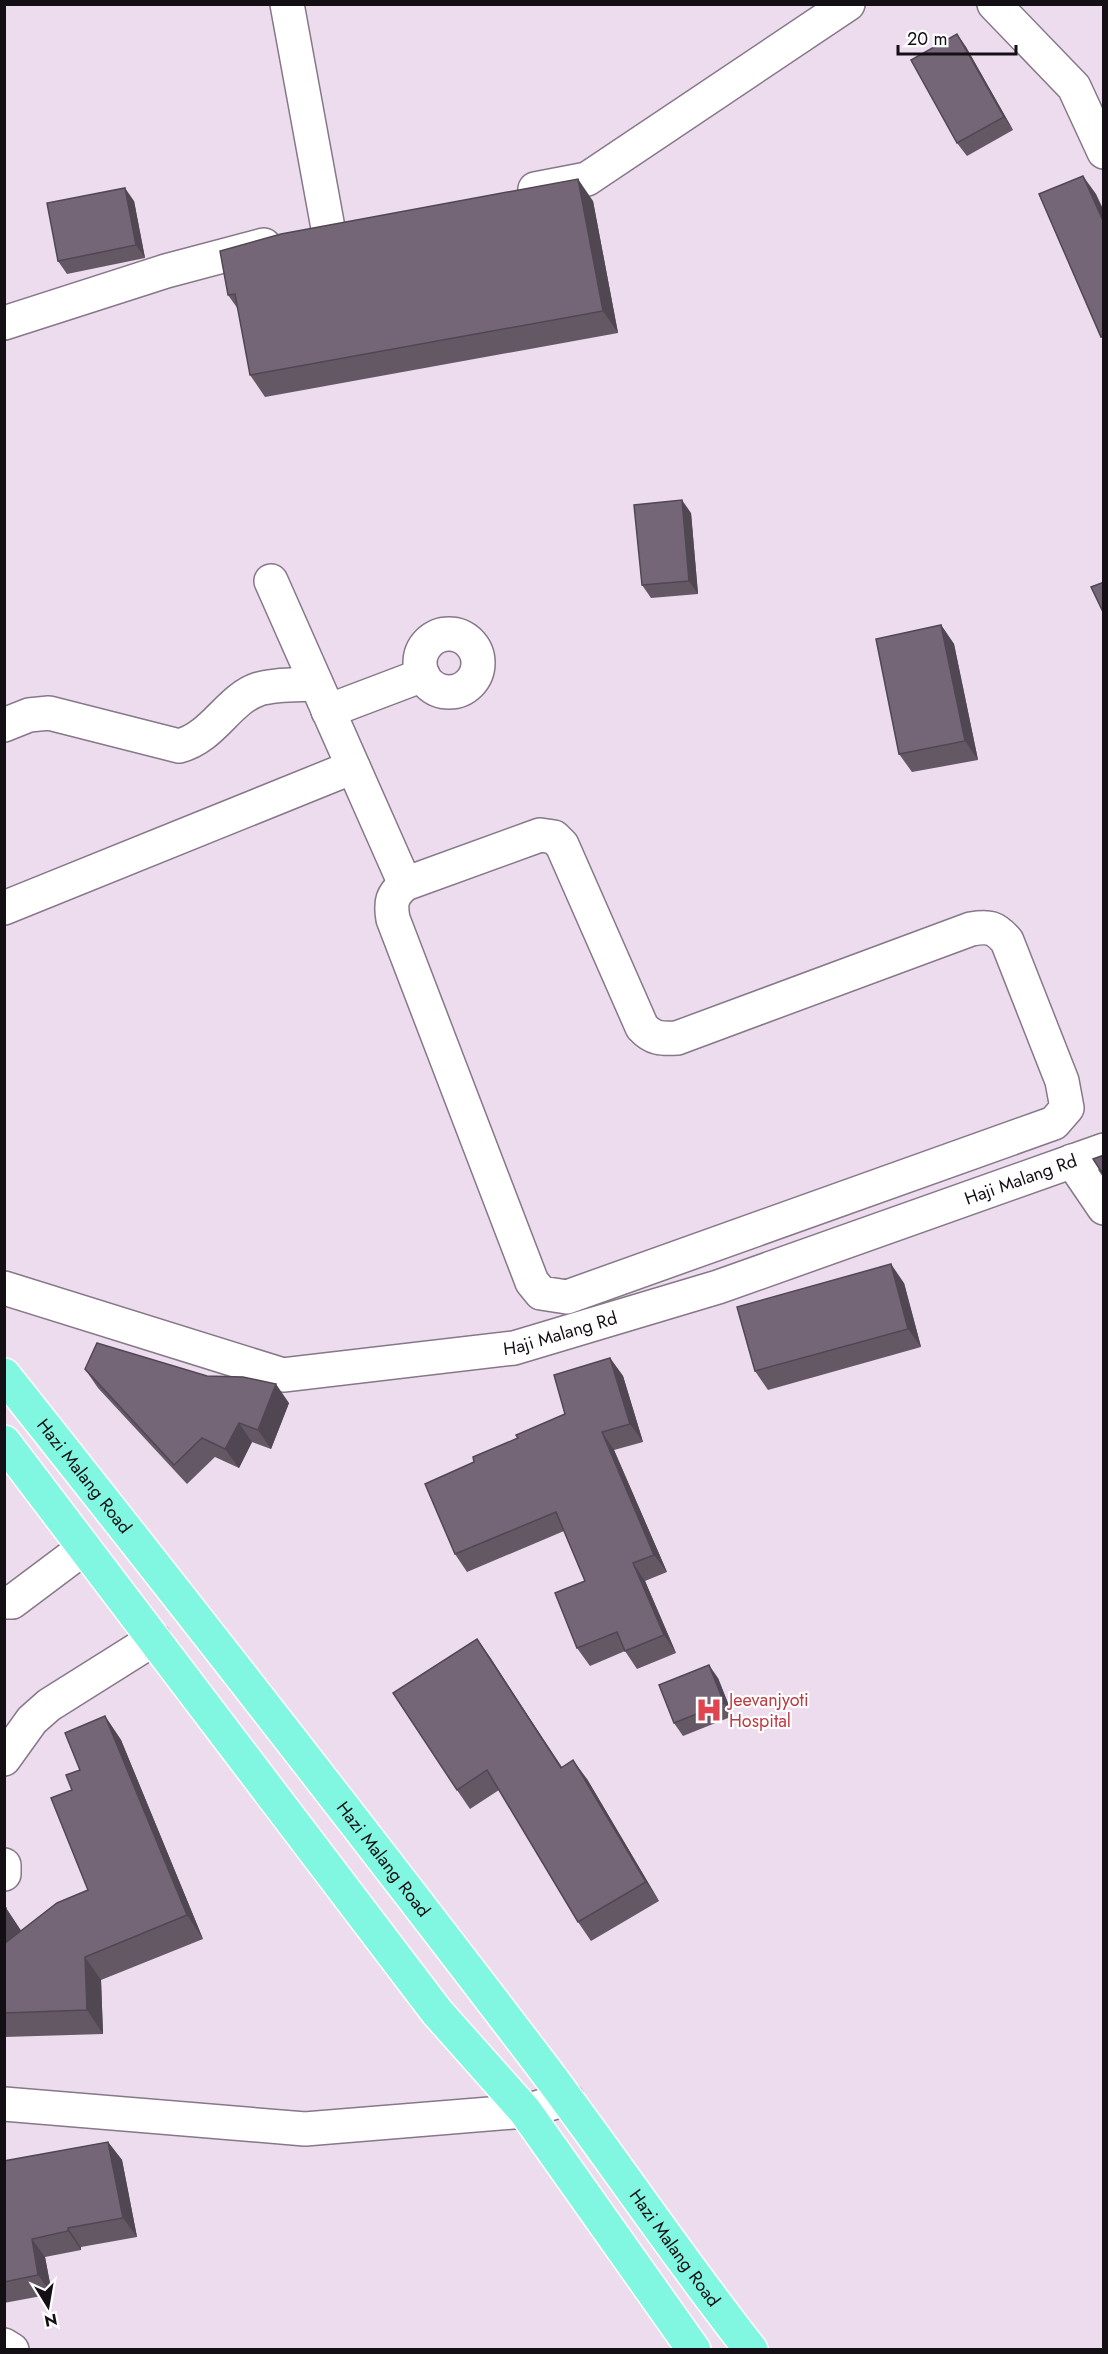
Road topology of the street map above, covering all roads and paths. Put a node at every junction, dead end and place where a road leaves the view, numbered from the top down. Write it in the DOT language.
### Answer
graph roads {
  1 [pos="287,4"];
  2 [pos="848,4"];
  3 [pos="994,4"];
  4 [pos="1104,152"];
  5 [pos="508,194"];
  6 [pos="361,222"];
  7 [pos="308,233"];
  8 [pos="4,323"];
  9 [pos="271,581"];
  10 [pos="423,675"];
  11 [pos="322,697"];
  12 [pos="4,725"];
  13 [pos="353,767"];
  14 [pos="405,884"];
  15 [pos="4,908"];
  16 [pos="1104,1150"];
  17 [pos="1072,1161"];
  18 [pos="1104,1209"];
  19 [pos="4,1288"];
  20 [pos="4,1375"];
  21 [pos="4,1442"];
  22 [pos="84,1548"];
  23 [pos="4,1602"];
  24 [pos="154,1639"];
  25 [pos="4,1759"];
  26 [pos="4,1865"];
  27 [pos="4,1874"];
  28 [pos="410,1893"];
  29 [pos="368,1921"];
  30 [pos="567,2098"];
  31 [pos="4,2104"];
  32 [pos="525,2111"];
  33 [pos="4,2345"];
  34 [pos="685,2346"];
  35 [pos="12,2349"];
  36 [pos="751,2349"];
  1 -- 7 [label="street"];
  2 -- 5 [label="street"];
  3 -- 4 [label="street"];
  6 -- 7 [label="street"];
  7 -- 8 [label="street"];
  9 -- 11 [label="street"];
  10 -- 11 [label="street"];
  11 -- 12 [label="street"];
  11 -- 13 [label="street"];
  13 -- 14 [label="street"];
  13 -- 15 [label="street"];
  14 -- 14 [label="street"];
  16 -- 17 [label="street, Haji Malang Rd"];
  17 -- 18 [label="street"];
  17 -- 19 [label="street, Haji Malang Rd"];
  20 -- 28 [label="main road, Hazi Malang Road"];
  21 -- 22 [label="main road"];
  22 -- 23 [label="street"];
  22 -- 24 [label="main road"];
  24 -- 25 [label="street"];
  24 -- 29 [label="main road"];
  26 -- 27 [label="street"];
  28 -- 29 [label="main road"];
  28 -- 30 [label="main road, Hazi Malang Road"];
  29 -- 32 [label="main road"];
  30 -- 32 [label="street"];
  30 -- 36 [label="main road, Hazi Malang Road"];
  31 -- 32 [label="street"];
  32 -- 34 [label="main road"];
  33 -- 35 [label="street"];
}
